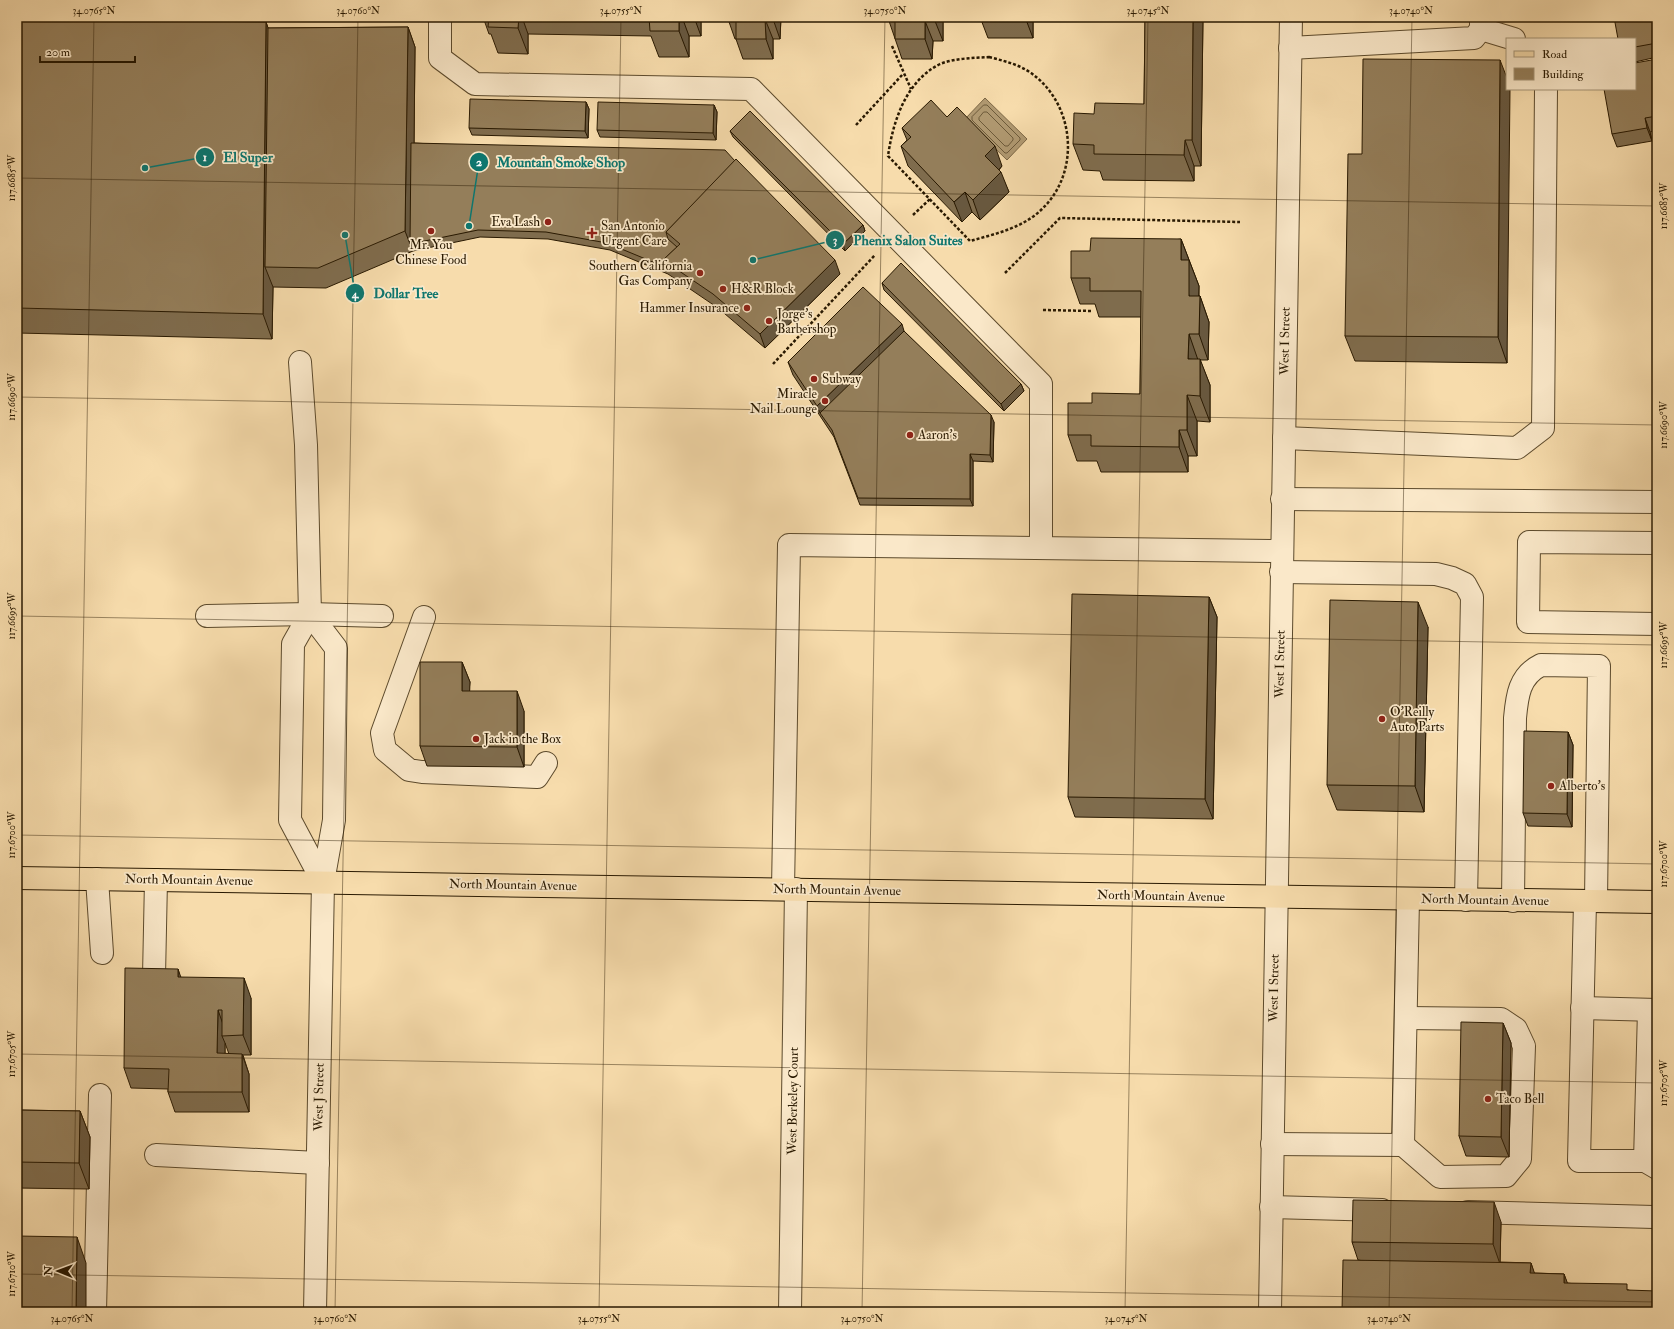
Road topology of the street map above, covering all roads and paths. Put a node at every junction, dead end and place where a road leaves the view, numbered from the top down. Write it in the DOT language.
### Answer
graph roads {
  1 [pos="440,17"];
  2 [pos="1291,17"];
  3 [pos="1481,23"];
  4 [pos="1512,38"];
  5 [pos="892,46"];
  6 [pos="1290,48"];
  7 [pos="903,74"];
  8 [pos="911,89"];
  9 [pos="1546,90"];
  10 [pos="856,125"];
  11 [pos="930,199"];
  12 [pos="911,216"];
  13 [pos="1240,222"];
  14 [pos="877,253"];
  15 [pos="1005,273"];
  16 [pos="1043,310"];
  17 [pos="1093,311"];
  18 [pos="300,362"];
  19 [pos="773,364"];
  20 [pos="1284,438"];
  21 [pos="1282,499"];
  22 [pos="1657,502"];
  23 [pos="1657,543"];
  24 [pos="1041,548"];
  25 [pos="1281,562"];
  26 [pos="310,614"];
  27 [pos="207,616"];
  28 [pos="382,616"];
  29 [pos="424,617"];
  30 [pos="1657,624"];
  31 [pos="546,763"];
  32 [pos="17,878"];
  33 [pos="97,879"];
  34 [pos="156,880"];
  35 [pos="323,882"];
  36 [pos="790,889"];
  37 [pos="1276,898"];
  38 [pos="1408,899"];
  39 [pos="1466,900"];
  40 [pos="1513,901"];
  41 [pos="1590,901"];
  42 [pos="1657,902"];
  43 [pos="102,953"];
  44 [pos="154,976"];
  45 [pos="1582,1008"];
  46 [pos="1653,1010"];
  47 [pos="1406,1018"];
  48 [pos="100,1095"];
  49 [pos="1272,1144"];
  50 [pos="1403,1145"];
  51 [pos="156,1156"];
  52 [pos="318,1163"];
  53 [pos="1651,1165"];
  54 [pos="1271,1207"];
  55 [pos="1399,1210"];
  56 [pos="1447,1212"];
  57 [pos="1654,1217"];
  58 [pos="94,1312"];
  59 [pos="315,1312"];
  60 [pos="790,1312"];
  61 [pos="1270,1312"];
  1 -- 24 [label="street"];
  2 -- 6 [label="street, West I Street"];
  3 -- 4 [label="street"];
  3 -- 6 [label="street"];
  5 -- 7 [label="path"];
  6 -- 20 [label="street, West I Street"];
  7 -- 8 [label="path"];
  7 -- 10 [label="path"];
  8 -- 11 [label="path"];
  8 -- 11 [label="path"];
  9 -- 20 [label="street"];
  11 -- 12 [label="path"];
  13 -- 15 [label="path"];
  14 -- 19 [label="path"];
  16 -- 17 [label="path"];
  18 -- 26 [label="street"];
  20 -- 21 [label="street, West I Street"];
  21 -- 22 [label="street"];
  21 -- 25 [label="street, West I Street"];
  23 -- 30 [label="street"];
  24 -- 25 [label="street"];
  24 -- 36 [label="street, West Berkeley Court"];
  25 -- 37 [label="street, West I Street"];
  25 -- 39 [label="street"];
  26 -- 27 [label="street"];
  26 -- 28 [label="street"];
  26 -- 35 [label="street, West J Street"];
  26 -- 35 [label="street"];
  29 -- 31 [label="street"];
  32 -- 33 [label="main road, North Mountain Avenue"];
  33 -- 34 [label="main road, North Mountain Avenue"];
  33 -- 43 [label="street"];
  34 -- 35 [label="main road, North Mountain Avenue"];
  34 -- 44 [label="street"];
  35 -- 36 [label="main road, North Mountain Avenue"];
  35 -- 52 [label="street, West J Street"];
  36 -- 37 [label="main road, North Mountain Avenue"];
  36 -- 60 [label="street, West Berkeley Court"];
  37 -- 38 [label="main road, North Mountain Avenue"];
  37 -- 49 [label="street, West I Street"];
  38 -- 39 [label="main road, North Mountain Avenue"];
  38 -- 47 [label="street"];
  39 -- 40 [label="main road, North Mountain Avenue"];
  40 -- 41 [label="main road, North Mountain Avenue"];
  40 -- 41 [label="street"];
  41 -- 42 [label="main road, North Mountain Avenue"];
  41 -- 45 [label="street"];
  45 -- 46 [label="street"];
  45 -- 53 [label="street"];
  46 -- 53 [label="street"];
  47 -- 50 [label="street"];
  47 -- 50 [label="street"];
  48 -- 58 [label="street"];
  49 -- 50 [label="street"];
  49 -- 54 [label="street, West I Street"];
  51 -- 52 [label="street"];
  52 -- 59 [label="street, West J Street"];
  54 -- 55 [label="street"];
  54 -- 61 [label="street, West I Street"];
  56 -- 57 [label="street"];
}
